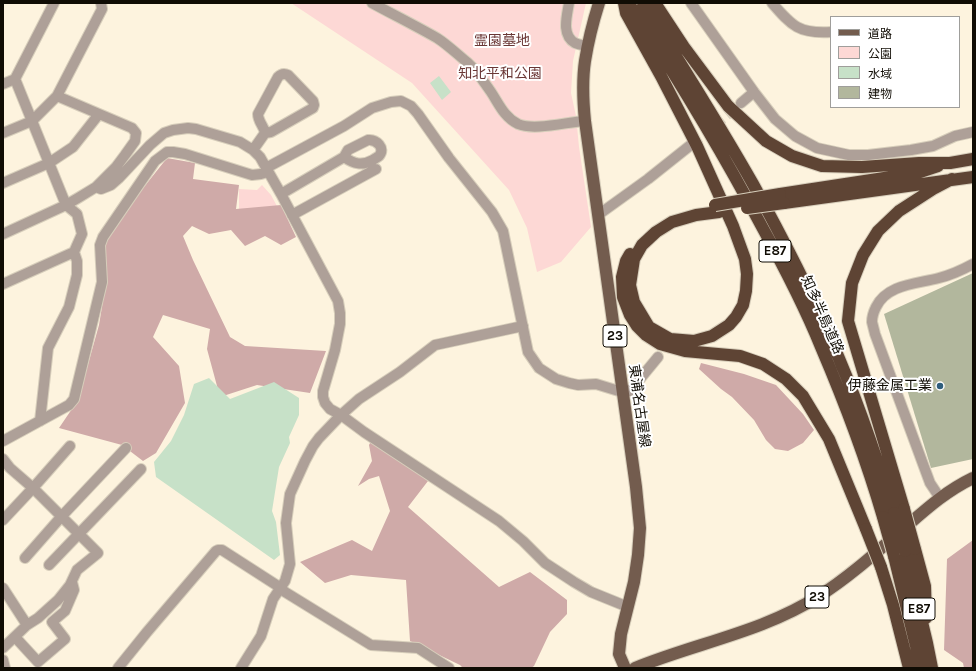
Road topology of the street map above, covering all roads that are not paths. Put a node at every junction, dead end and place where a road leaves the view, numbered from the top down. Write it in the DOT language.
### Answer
graph roads {
  1 [pos="54,3"];
  2 [pos="101,3"];
  3 [pos="372,3"];
  4 [pos="569,3"];
  5 [pos="599,3"];
  6 [pos="624,3"];
  7 [pos="628,3"];
  8 [pos="643,3"];
  9 [pos="655,3"];
  10 [pos="691,3"];
  11 [pos="772,3"];
  12 [pos="830,32"];
  13 [pos="588,46"];
  14 [pos="15,79"];
  15 [pos="3,84"];
  16 [pos="754,92"];
  17 [pos="57,96"];
  18 [pos="741,103"];
  19 [pos="99,114"];
  20 [pos="32,121"];
  21 [pos="585,121"];
  22 [pos="973,132"];
  23 [pos="3,133"];
  24 [pos="265,133"];
  25 [pos="692,144"];
  26 [pos="253,150"];
  27 [pos="344,158"];
  28 [pos="973,159"];
  29 [pos="950,162"];
  30 [pos="49,163"];
  31 [pos="376,169"];
  32 [pos="267,170"];
  33 [pos="973,177"];
  34 [pos="952,180"];
  35 [pos="3,183"];
  36 [pos="96,186"];
  37 [pos="281,194"];
  38 [pos="782,198"];
  39 [pos="66,205"];
  40 [pos="717,209"];
  41 [pos="292,215"];
  42 [pos="598,215"];
  43 [pos="3,234"];
  44 [pos="74,252"];
  45 [pos="973,264"];
  46 [pos="3,284"];
  47 [pos="523,326"];
  48 [pos="658,357"];
  49 [pos="622,392"];
  50 [pos="341,415"];
  51 [pos="40,421"];
  52 [pos="3,441"];
  53 [pos="70,446"];
  54 [pos="126,448"];
  55 [pos="3,459"];
  56 [pos="141,469"];
  57 [pos="973,478"];
  58 [pos="33,488"];
  59 [pos="940,498"];
  60 [pos="894,513"];
  61 [pos="61,517"];
  62 [pos="3,520"];
  63 [pos="80,534"];
  64 [pos="904,552"];
  65 [pos="25,558"];
  66 [pos="49,565"];
  67 [pos="72,582"];
  68 [pos="3,588"];
  69 [pos="281,588"];
  70 [pos="628,606"];
  71 [pos="27,625"];
  72 [pos="15,637"];
  73 [pos="3,648"];
  74 [pos="3,660"];
  75 [pos="5,668"];
  76 [pos="118,668"];
  77 [pos="241,668"];
  78 [pos="449,668"];
  79 [pos="625,668"];
  80 [pos="635,668"];
  81 [pos="909,668"];
  82 [pos="920,668"];
  83 [pos="932,668"];
  1 -- 14 [label="street"];
  2 -- 17 [label="street"];
  3 -- 21 [label="street"];
  4 -- 13 [label="street"];
  5 -- 13 [label="main road, 東浦名古屋線 / 23"];
  6 -- 40 [label="highway"];
  7 -- 60 [label="highway, 知多半島道路 / E87"];
  8 -- 60 [label="highway, 知多半島道路 / E87"];
  9 -- 29 [label="highway"];
  10 -- 16 [label="street"];
  11 -- 12 [label="street"];
  13 -- 21 [label="main road, 東浦名古屋線 / 23"];
  14 -- 15 [label="street"];
  14 -- 20 [label="street"];
  16 -- 18 [label="street"];
  16 -- 22 [label="street"];
  17 -- 19 [label="street"];
  17 -- 20 [label="street"];
  19 -- 30 [label="street"];
  19 -- 36 [label="street"];
  20 -- 23 [label="street"];
  20 -- 30 [label="street"];
  21 -- 42 [label="main road, 東浦名古屋線 / 23"];
  24 -- 24 [label="street"];
  24 -- 26 [label="street"];
  25 -- 42 [label="street"];
  26 -- 32 [label="street"];
  26 -- 36 [label="street"];
  27 -- 37 [label="street"];
  28 -- 29 [label="highway"];
  29 -- 38 [label="highway"];
  30 -- 35 [label="street"];
  30 -- 39 [label="street"];
  31 -- 41 [label="street"];
  32 -- 37 [label="street"];
  32 -- 47 [label="street"];
  32 -- 51 [label="street"];
  33 -- 34 [label="highway"];
  34 -- 38 [label="highway"];
  34 -- 60 [label="highway"];
  36 -- 39 [label="street"];
  37 -- 41 [label="street"];
  38 -- 40 [label="highway, bridge"];
  39 -- 43 [label="street"];
  39 -- 44 [label="street"];
  40 -- 81 [label="highway, bridge"];
  41 -- 50 [label="street"];
  42 -- 49 [label="main road, 東浦名古屋線 / 23"];
  44 -- 46 [label="street"];
  44 -- 51 [label="street"];
  45 -- 59 [label="street"];
  47 -- 49 [label="street"];
  47 -- 50 [label="street"];
  48 -- 49 [label="street"];
  49 -- 70 [label="main road, 東浦名古屋線 / 23"];
  50 -- 69 [label="street"];
  50 -- 70 [label="street"];
  51 -- 52 [label="street"];
  53 -- 58 [label="street"];
  54 -- 61 [label="street"];
  55 -- 58 [label="street"];
  56 -- 63 [label="street"];
  57 -- 59 [label="main road, 23"];
  58 -- 61 [label="street"];
  58 -- 62 [label="street"];
  59 -- 80 [label="main road, 23"];
  60 -- 64 [label="highway, 知多半島道路 / E87, bridge"];
  60 -- 64 [label="highway, bridge"];
  61 -- 63 [label="street"];
  61 -- 65 [label="street"];
  63 -- 66 [label="street"];
  63 -- 67 [label="street"];
  64 -- 82 [label="highway, 知多半島道路 / E87"];
  64 -- 83 [label="highway, 知多半島道路 / E87"];
  67 -- 71 [label="street"];
  67 -- 72 [label="street"];
  68 -- 71 [label="street"];
  69 -- 76 [label="street"];
  69 -- 77 [label="street"];
  69 -- 78 [label="street"];
  70 -- 79 [label="main road, 東浦名古屋線 / 23"];
  71 -- 72 [label="street"];
  72 -- 73 [label="street"];
  74 -- 75 [label="street"];
}
